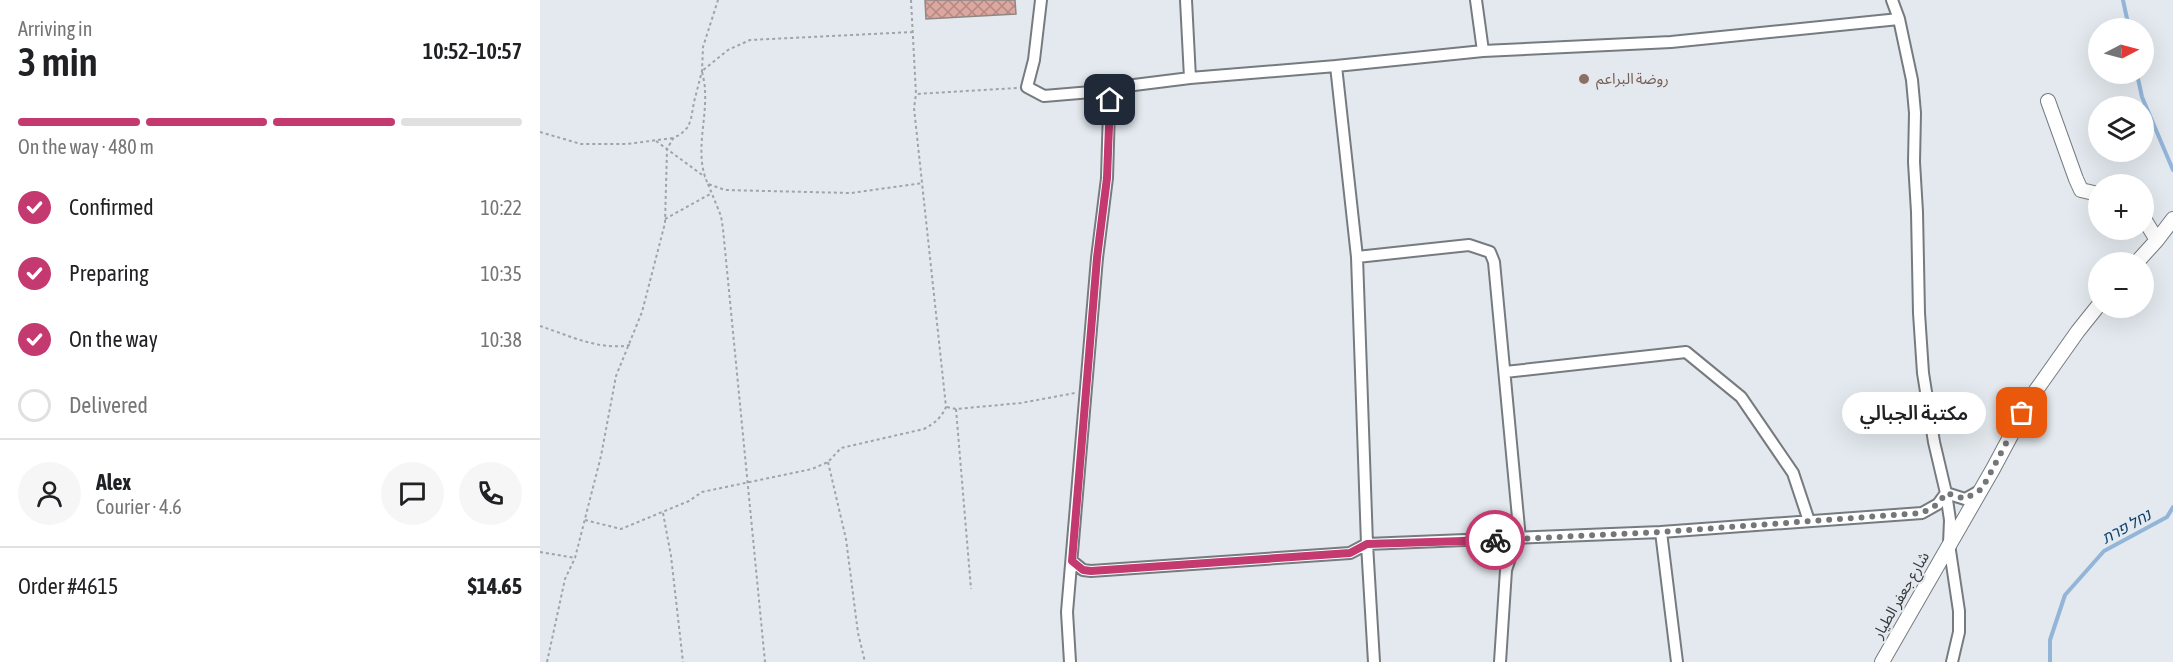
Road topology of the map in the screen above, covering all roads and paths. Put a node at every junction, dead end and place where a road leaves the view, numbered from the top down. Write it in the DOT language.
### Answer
graph roads {
  1 [pos="718,0"];
  2 [pos="911,0"];
  3 [pos="1041,0"];
  4 [pos="1186,0"];
  5 [pos="1476,0"];
  6 [pos="1892,0"];
  7 [pos="1899,19"];
  8 [pos="913,32"];
  9 [pos="1483,51"];
  10 [pos="1336,66"];
  11 [pos="702,71"];
  12 [pos="1190,78"];
  13 [pos="1027,87"];
  14 [pos="1115,90"];
  15 [pos="916,94"];
  16 [pos="2048,101"];
  17 [pos="540,132"];
  18 [pos="674,138"];
  19 [pos="656,141"];
  20 [pos="667,149"];
  21 [pos="705,177"];
  22 [pos="923,183"];
  23 [pos="708,184"];
  24 [pos="2088,192"];
  25 [pos="712,193"];
  26 [pos="665,219"];
  27 [pos="2173,219"];
  28 [pos="2154,235"];
  29 [pos="2157,240"];
  30 [pos="2146,252"];
  31 [pos="1358,257"];
  32 [pos="2088,318"];
  33 [pos="540,326"];
  34 [pos="630,345"];
  35 [pos="1505,372"];
  36 [pos="1087,391"];
  37 [pos="946,407"];
  38 [pos="956,409"];
  39 [pos="828,462"];
  40 [pos="746,484"];
  41 [pos="1982,489"];
  42 [pos="1946,493"];
  43 [pos="663,513"];
  44 [pos="585,520"];
  45 [pos="1809,521"];
  46 [pos="1661,532"];
  47 [pos="1520,539"];
  48 [pos="1367,544"];
  49 [pos="1949,544"];
  50 [pos="540,552"];
  51 [pos="575,558"];
  52 [pos="1072,561"];
  53 [pos="1091,571"];
  54 [pos="971,589"];
  55 [pos="1070,589"];
  56 [pos="547,662"];
  57 [pos="683,662"];
  58 [pos="765,662"];
  59 [pos="865,662"];
  60 [pos="1070,662"];
  61 [pos="1374,662"];
  62 [pos="1500,662"];
  63 [pos="1677,662"];
  64 [pos="1882,662"];
  65 [pos="1952,662"];
  1 -- 11 [label="path"];
  2 -- 8 [label="path"];
  3 -- 13 [label="street"];
  4 -- 12 [label="street"];
  5 -- 9 [label="street"];
  6 -- 7 [label="street"];
  7 -- 9 [label="street"];
  7 -- 42 [label="street"];
  8 -- 11 [label="path"];
  8 -- 15 [label="path"];
  9 -- 10 [label="street"];
  10 -- 12 [label="street"];
  10 -- 31 [label="street"];
  11 -- 18 [label="path"];
  11 -- 21 [label="path"];
  12 -- 14 [label="street"];
  13 -- 14 [label="street"];
  13 -- 15 [label="path"];
  14 -- 36 [label="street"];
  15 -- 22 [label="path"];
  16 -- 24 [label="street"];
  17 -- 19 [label="path"];
  18 -- 19 [label="path"];
  18 -- 20 [label="path"];
  19 -- 20 [label="path"];
  20 -- 21 [label="path"];
  20 -- 26 [label="path"];
  21 -- 23 [label="path"];
  22 -- 23 [label="path"];
  22 -- 37 [label="path"];
  23 -- 25 [label="path"];
  25 -- 26 [label="path"];
  25 -- 40 [label="path"];
  26 -- 34 [label="path"];
  27 -- 29 [label="street"];
  28 -- 29 [label="street"];
  29 -- 30 [label="street"];
  31 -- 35 [label="street"];
  31 -- 48 [label="street"];
  32 -- 41 [label="street, شارع جعفر الطيار"];
  33 -- 34 [label="path"];
  34 -- 44 [label="path"];
  35 -- 45 [label="street"];
  35 -- 47 [label="street"];
  36 -- 38 [label="path"];
  36 -- 52 [label="street"];
  37 -- 38 [label="path"];
  37 -- 39 [label="path"];
  38 -- 54 [label="path"];
  39 -- 40 [label="path"];
  39 -- 59 [label="path"];
  40 -- 43 [label="path"];
  40 -- 58 [label="path"];
  41 -- 42 [label="street"];
  41 -- 49 [label="street, شارع جعفر الطيار"];
  42 -- 45 [label="street"];
  42 -- 49 [label="street"];
  43 -- 44 [label="path"];
  43 -- 57 [label="path"];
  44 -- 51 [label="path"];
  45 -- 46 [label="street"];
  46 -- 47 [label="street"];
  46 -- 63 [label="street"];
  47 -- 48 [label="street"];
  47 -- 62 [label="street"];
  48 -- 53 [label="street"];
  48 -- 61 [label="street"];
  49 -- 64 [label="street, شارع جعفر الطيار"];
  49 -- 65 [label="street"];
  50 -- 51 [label="path"];
  51 -- 56 [label="path"];
  52 -- 53 [label="street"];
  52 -- 55 [label="street"];
  53 -- 55 [label="street"];
  55 -- 60 [label="street"];
}
